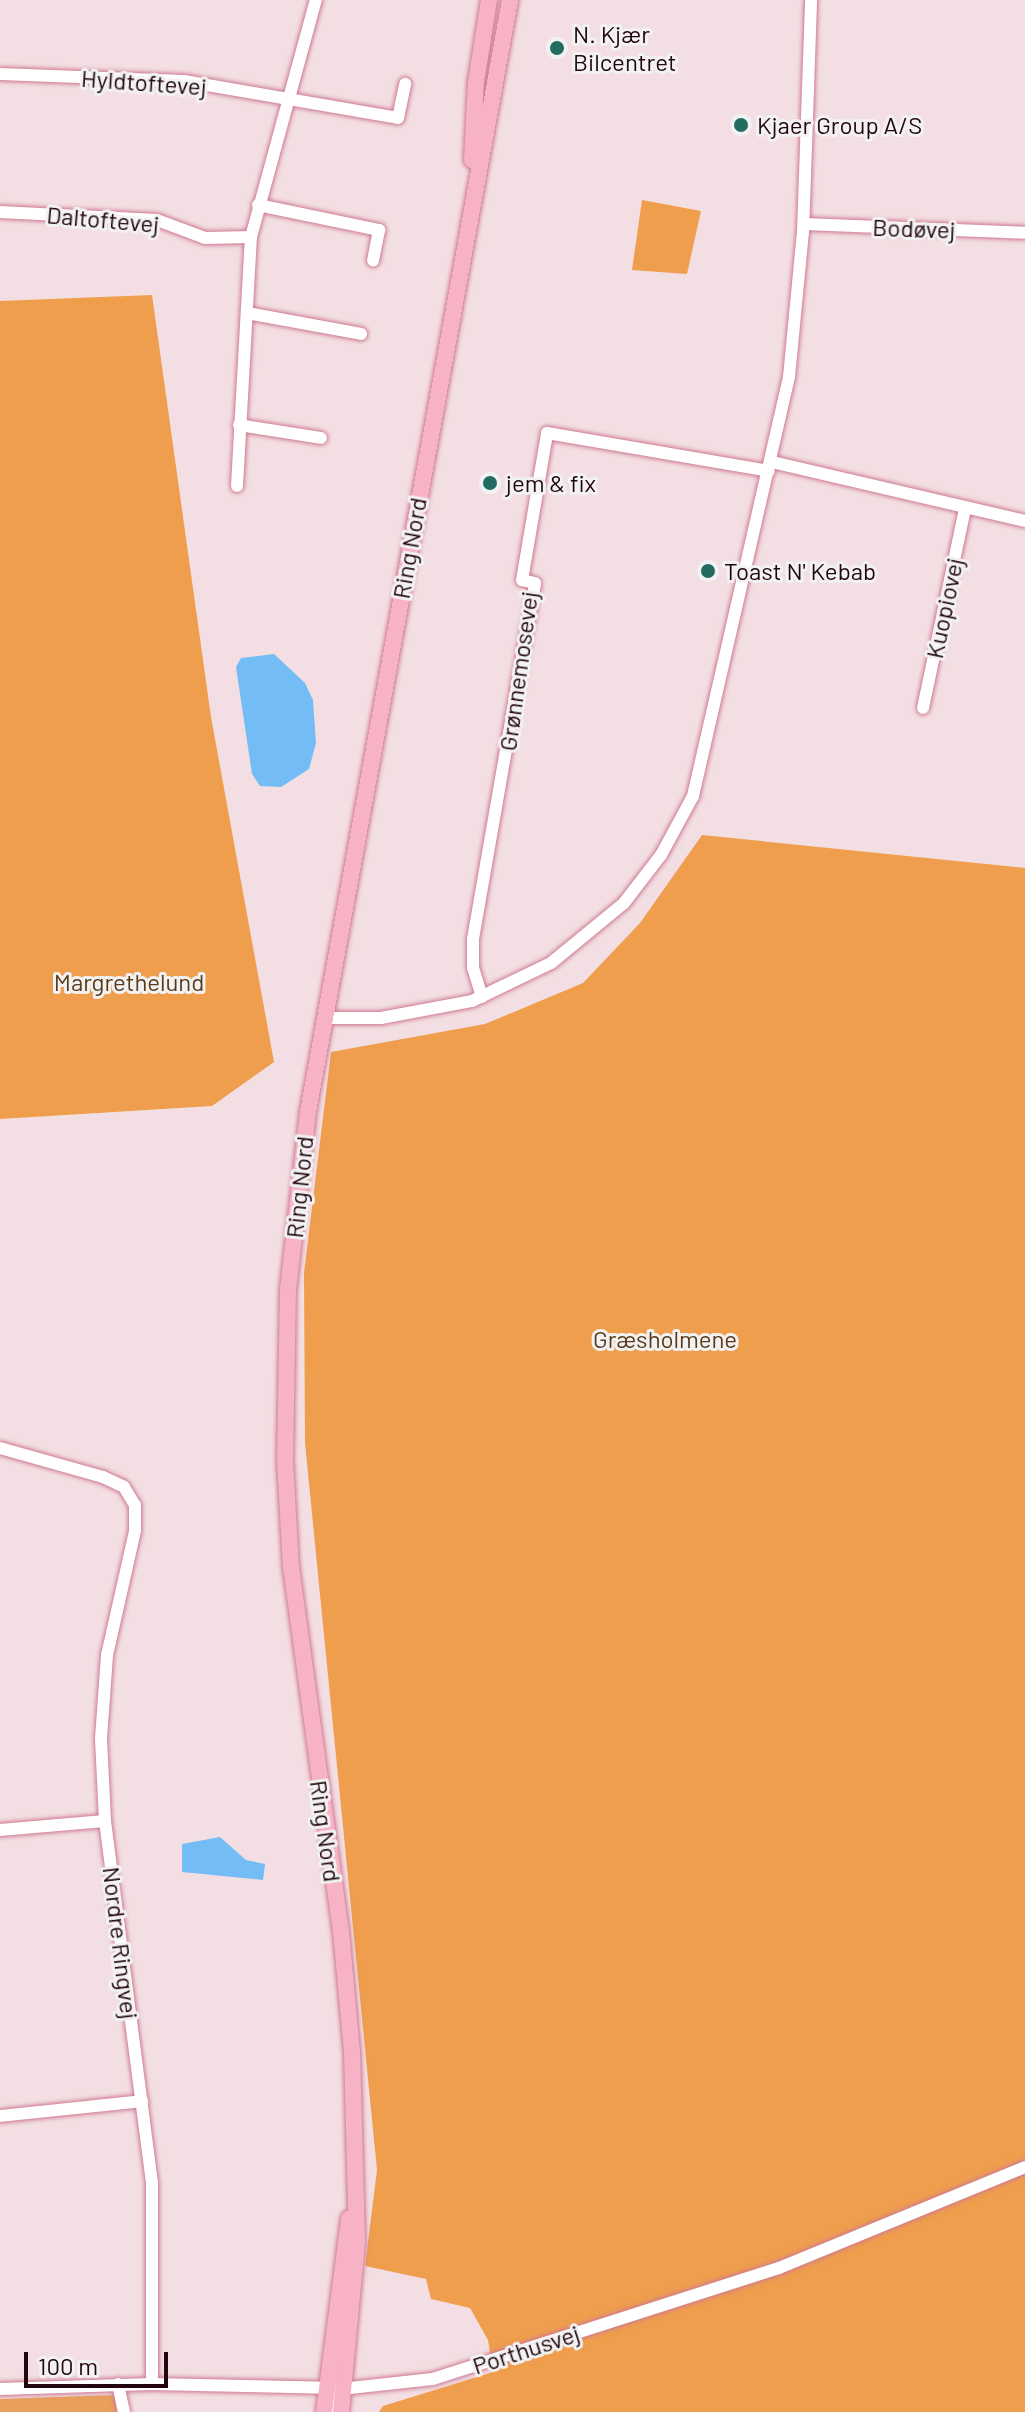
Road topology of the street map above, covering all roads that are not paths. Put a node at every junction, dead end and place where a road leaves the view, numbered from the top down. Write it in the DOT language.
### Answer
graph roads {
  1 [pos="316,0"];
  2 [pos="489,0"];
  3 [pos="500,0"];
  4 [pos="510,0"];
  5 [pos="811,0"];
  6 [pos="0,74"];
  7 [pos="405,84"];
  8 [pos="494,86"];
  9 [pos="288,99"];
  10 [pos="472,197"];
  11 [pos="258,205"];
  12 [pos="0,212"];
  13 [pos="804,224"];
  14 [pos="1025,233"];
  15 [pos="251,237"];
  16 [pos="373,260"];
  17 [pos="247,313"];
  18 [pos="361,334"];
  19 [pos="239,425"];
  20 [pos="321,438"];
  21 [pos="770,466"];
  22 [pos="237,486"];
  23 [pos="965,508"];
  24 [pos="1025,521"];
  25 [pos="923,708"];
  26 [pos="482,997"];
  27 [pos="325,1018"];
  28 [pos="0,1448"];
  29 [pos="105,1821"];
  30 [pos="0,1830"];
  31 [pos="142,2101"];
  32 [pos="0,2116"];
  33 [pos="1025,2167"];
  34 [pos="355,2186"];
  35 [pos="118,2384"];
  36 [pos="152,2384"];
  37 [pos="327,2387"];
  38 [pos="345,2388"];
  39 [pos="0,2389"];
  40 [pos="124,2412"];
  41 [pos="324,2412"];
  42 [pos="333,2412"];
  43 [pos="341,2412"];
  1 -- 9 [label="street"];
  2 -- 10 [label="main road, Ring Nord"];
  3 -- 8 [label="main road"];
  4 -- 8 [label="main road, Ring Nord"];
  5 -- 13 [label="street"];
  6 -- 9 [label="street, Hyldtoftevej"];
  7 -- 9 [label="street, Hyldtoftevej"];
  8 -- 10 [label="main road, Ring Nord"];
  9 -- 11 [label="street"];
  10 -- 27 [label="main road, Ring Nord"];
  11 -- 15 [label="street"];
  11 -- 16 [label="street"];
  12 -- 15 [label="street, Daltoftevej"];
  13 -- 14 [label="street, Bodøvej"];
  13 -- 21 [label="street"];
  15 -- 17 [label="street"];
  17 -- 18 [label="street"];
  17 -- 19 [label="street"];
  19 -- 20 [label="street"];
  19 -- 22 [label="street"];
  21 -- 23 [label="street"];
  21 -- 26 [label="street"];
  21 -- 26 [label="street, Grønnemosevej"];
  23 -- 24 [label="street"];
  23 -- 25 [label="street, Kuopiovej"];
  26 -- 27 [label="street"];
  27 -- 34 [label="main road, Ring Nord"];
  28 -- 29 [label="street, Nordre Ringvej"];
  29 -- 30 [label="street"];
  29 -- 31 [label="street, Nordre Ringvej"];
  31 -- 32 [label="street"];
  31 -- 36 [label="street, Nordre Ringvej"];
  33 -- 38 [label="street, Porthusvej"];
  34 -- 37 [label="main road, Ring Nord"];
  34 -- 38 [label="main road, Ring Nord"];
  35 -- 36 [label="street, Porthusvej"];
  35 -- 39 [label="street, Porthusvej"];
  35 -- 40 [label="street"];
  36 -- 37 [label="street, Porthusvej"];
  37 -- 38 [label="street, Porthusvej"];
  37 -- 41 [label="main road, Ring Nord"];
  37 -- 42 [label="street"];
  38 -- 43 [label="main road, Ring Nord"];
}
